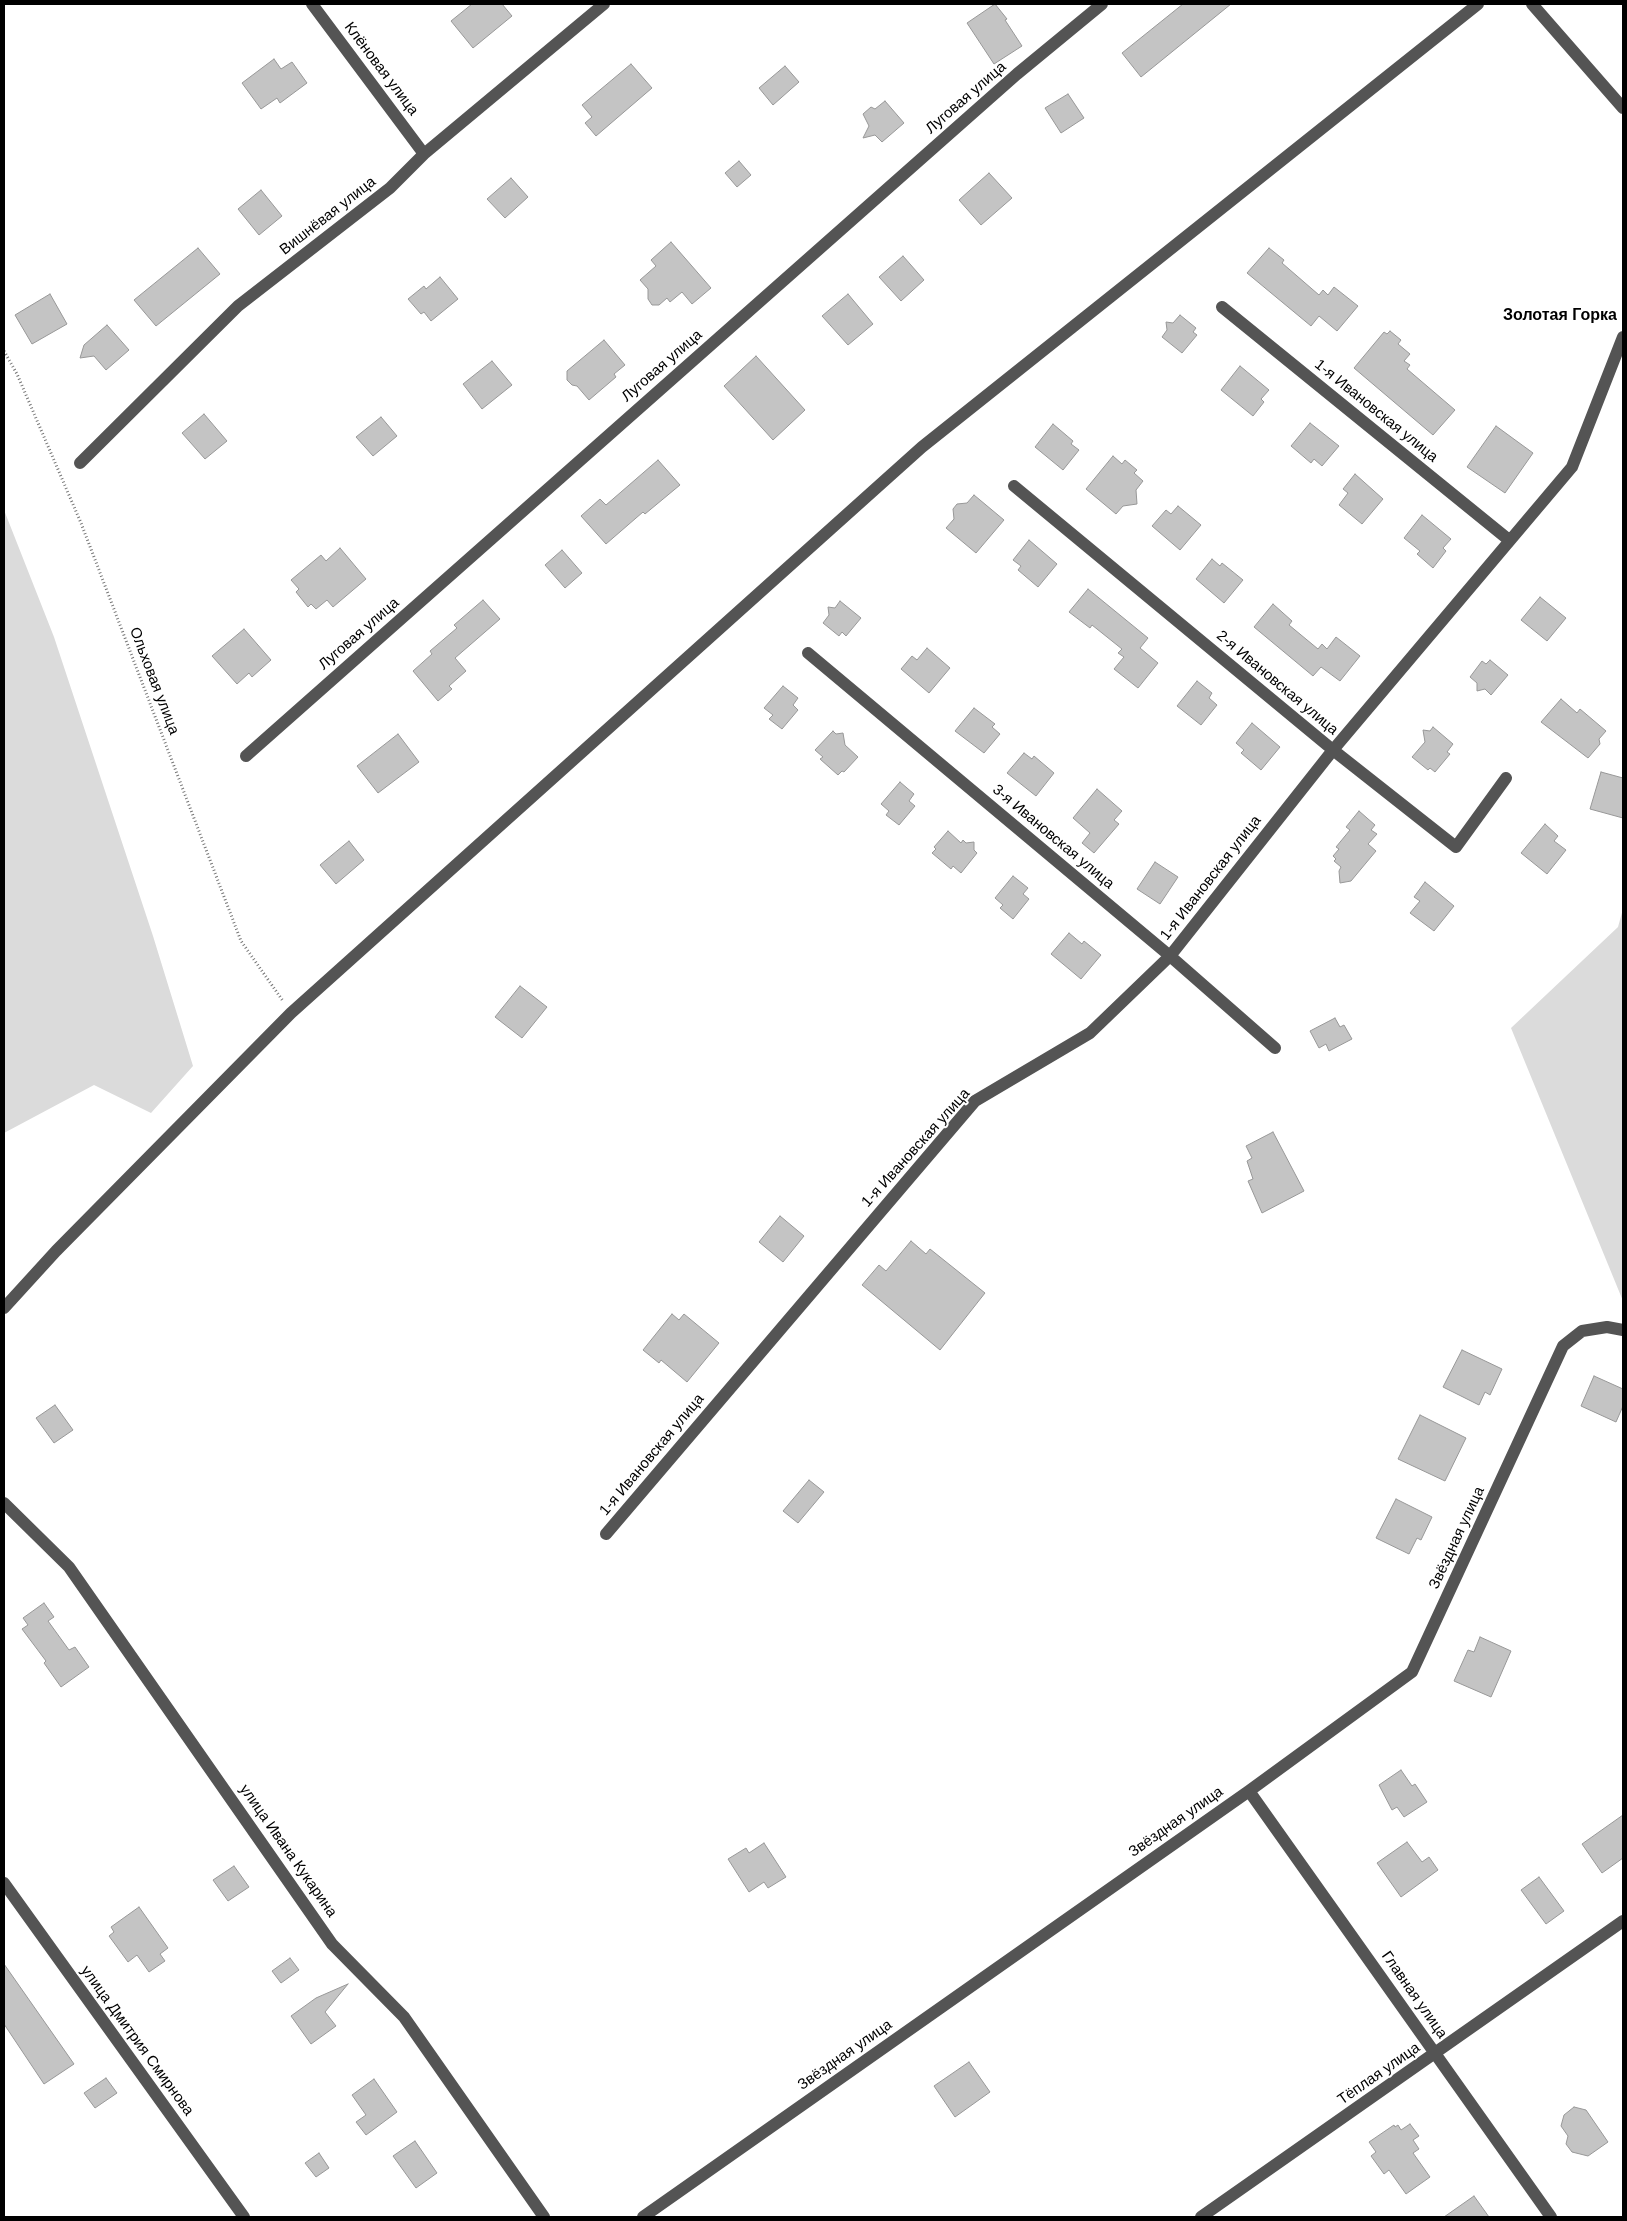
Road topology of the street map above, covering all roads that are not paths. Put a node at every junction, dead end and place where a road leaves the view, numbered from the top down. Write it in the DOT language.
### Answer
graph roads {
  1 [pos="312,4"];
  2 [pos="604,4"];
  3 [pos="1102,4"];
  4 [pos="1478,4"];
  5 [pos="1532,4"];
  6 [pos="1623,108"];
  7 [pos="424,154"];
  8 [pos="1222,307"];
  9 [pos="1623,337"];
  10 [pos="80,463"];
  11 [pos="1014,486"];
  12 [pos="1509,540"];
  13 [pos="808,653"];
  14 [pos="1333,750"];
  15 [pos="246,756"];
  16 [pos="1506,778"];
  17 [pos="1170,956"];
  18 [pos="1275,1048"];
  19 [pos="4,1308"];
  20 [pos="1623,1330"];
  21 [pos="4,1503"];
  22 [pos="606,1534"];
  23 [pos="1249,1791"];
  24 [pos="4,1883"];
  25 [pos="1623,1921"];
  26 [pos="1436,2054"];
  27 [pos="244,2217"];
  28 [pos="544,2217"];
  29 [pos="643,2217"];
  30 [pos="1201,2217"];
  31 [pos="1552,2217"];
  1 -- 7 [label="street, Клёновая улица"];
  2 -- 7 [label="street, Вишнёвая улица"];
  3 -- 15 [label="street, Луговая улица"];
  4 -- 19 [label="street"];
  5 -- 6 [label="street"];
  7 -- 10 [label="street, Вишнёвая улица"];
  8 -- 12 [label="street, 1-я Ивановская улица"];
  9 -- 12 [label="street, 1-я Ивановская улица"];
  11 -- 14 [label="street, 2-я Ивановская улица"];
  12 -- 14 [label="street, 1-я Ивановская улица"];
  13 -- 17 [label="street, 3-я Ивановская улица"];
  14 -- 16 [label="street, 2-я Ивановская улица"];
  14 -- 17 [label="street, 1-я Ивановская улица"];
  17 -- 18 [label="street, 3-я Ивановская улица"];
  17 -- 22 [label="street, 1-я Ивановская улица"];
  20 -- 23 [label="street, Звёздная улица"];
  21 -- 28 [label="street, улица Ивана Кукарина"];
  23 -- 26 [label="street, Главная улица"];
  23 -- 29 [label="street, Звёздная улица"];
  24 -- 27 [label="street, улица Дмитрия Смирнова"];
  25 -- 26 [label="street, Тёплая улица"];
  26 -- 30 [label="street, Тёплая улица"];
  26 -- 31 [label="street, Главная улица"];
}
